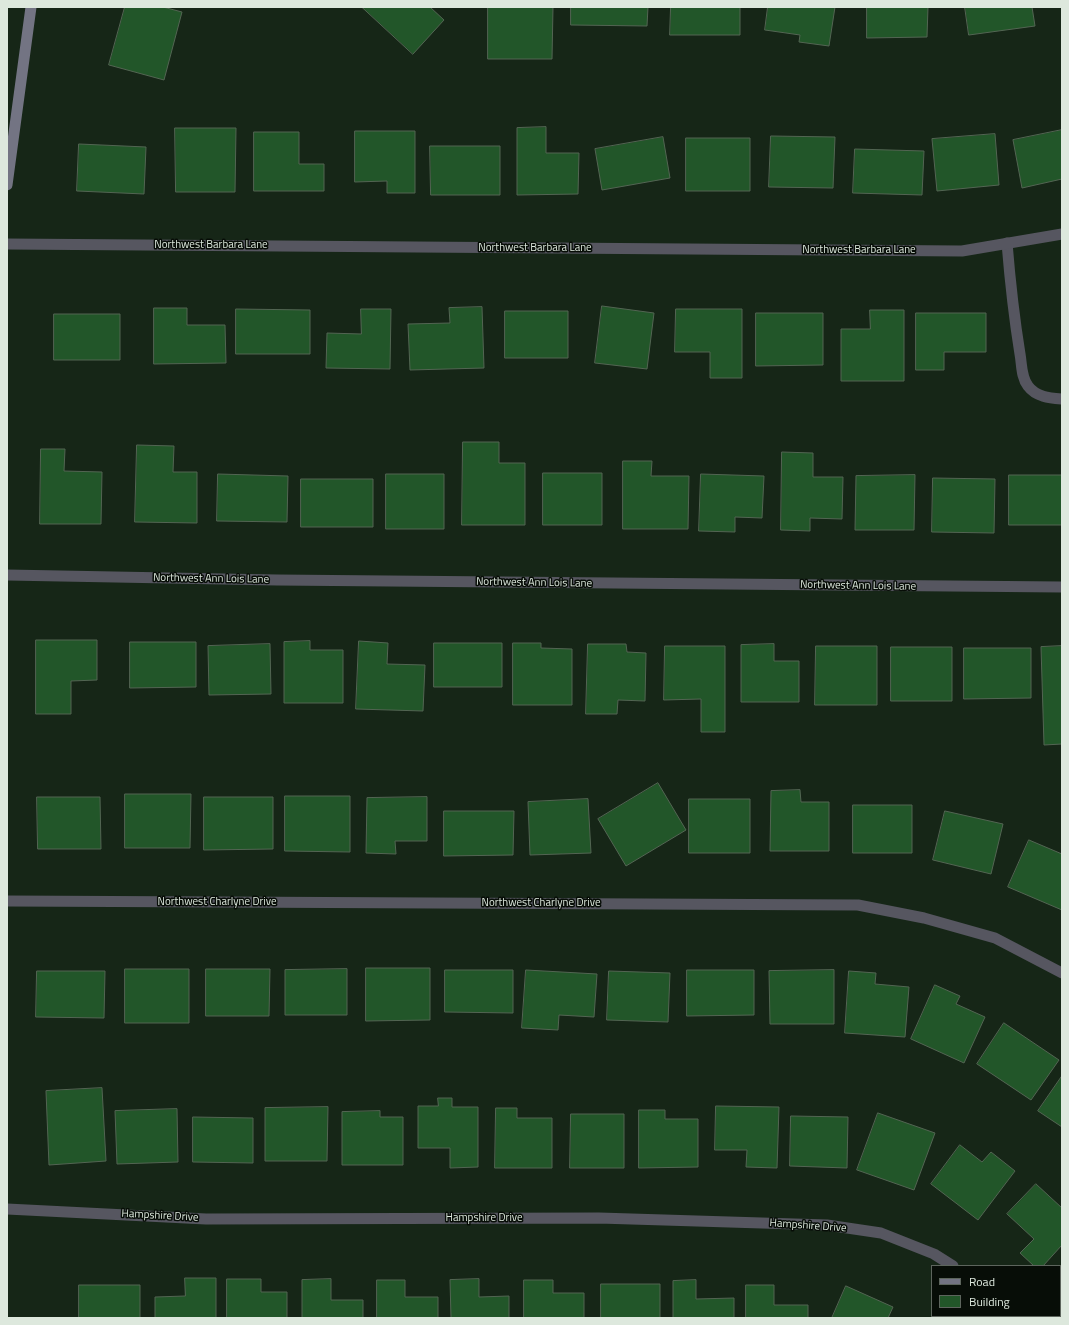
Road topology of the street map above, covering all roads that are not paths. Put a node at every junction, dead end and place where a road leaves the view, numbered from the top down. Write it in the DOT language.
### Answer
graph roads {
  1 [pos="31,7"];
  2 [pos="7,185"];
  3 [pos="1062,234"];
  4 [pos="1007,243"];
  5 [pos="7,244"];
  6 [pos="1062,398"];
  7 [pos="7,575"];
  8 [pos="1062,587"];
  9 [pos="7,901"];
  10 [pos="1062,973"];
  11 [pos="7,1210"];
  12 [pos="951,1265"];
  1 -- 2 [label="main road"];
  3 -- 4 [label="street, Northwest Barbara Lane"];
  4 -- 5 [label="street, Northwest Barbara Lane"];
  4 -- 6 [label="street"];
  7 -- 8 [label="street, Northwest Ann Lois Lane"];
  9 -- 10 [label="street, Northwest Charlyne Drive"];
  11 -- 12 [label="street, Hampshire Drive"];
}
